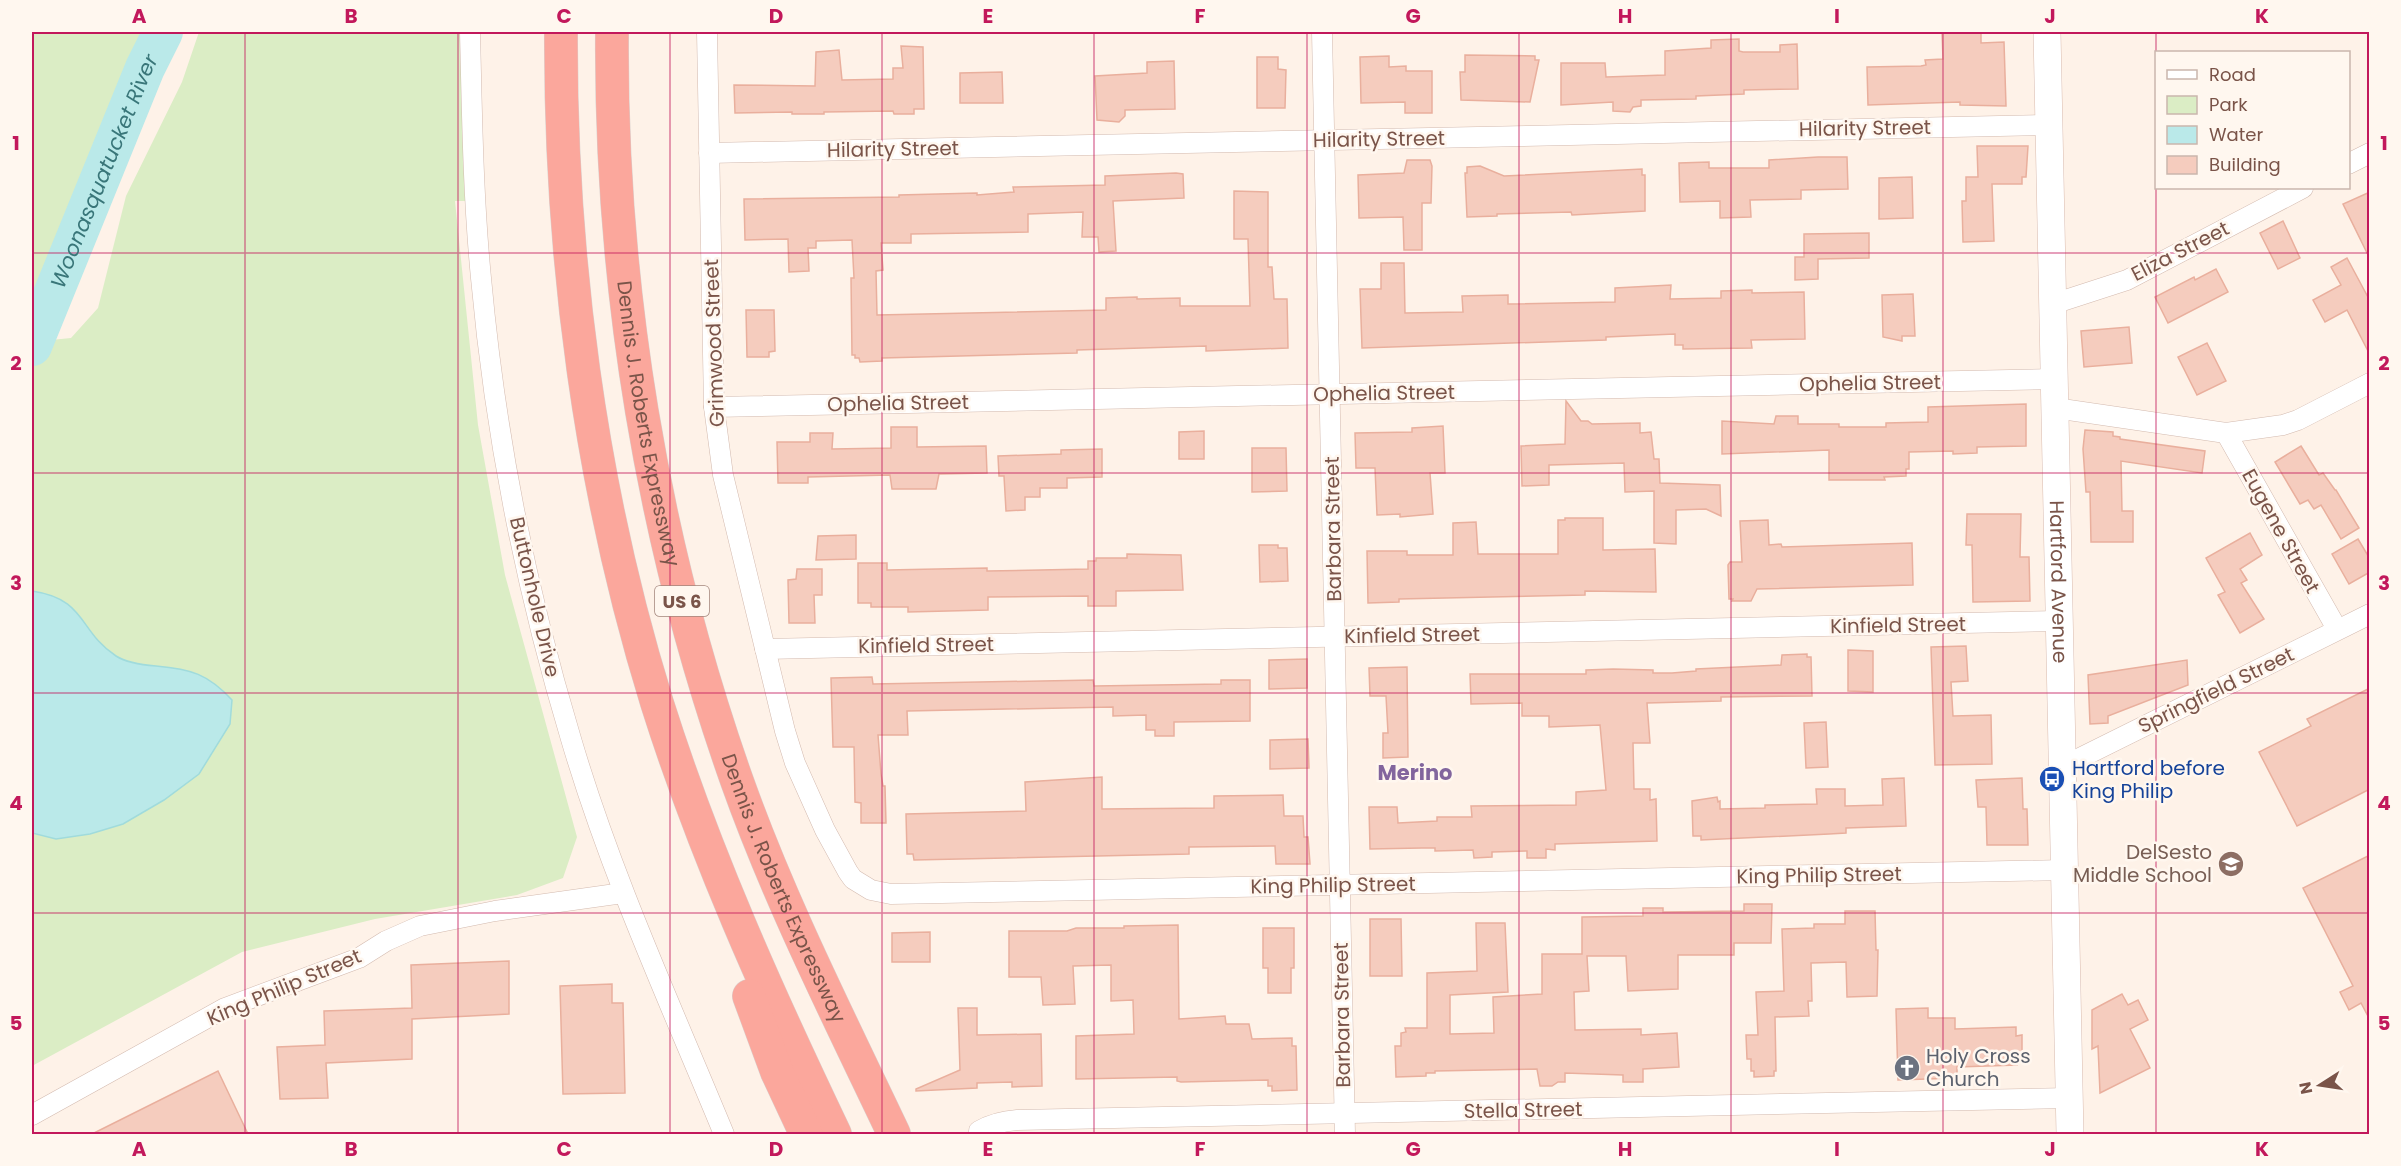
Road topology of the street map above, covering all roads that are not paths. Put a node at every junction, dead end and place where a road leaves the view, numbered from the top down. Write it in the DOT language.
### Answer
graph roads {
  1 [pos="470,32"];
  2 [pos="561,32"];
  3 [pos="612,32"];
  4 [pos="707,32"];
  5 [pos="1322,32"];
  6 [pos="2048,32"];
  7 [pos="2049,124"];
  8 [pos="1325,140"];
  9 [pos="709,153"];
  10 [pos="2370,153"];
  11 [pos="2350,163"];
  12 [pos="2301,189"];
  13 [pos="2053,304"];
  14 [pos="2054,379"];
  15 [pos="2370,383"];
  16 [pos="1330,394"];
  17 [pos="714,407"];
  18 [pos="2055,408"];
  19 [pos="2226,433"];
  20 [pos="2370,614"];
  21 [pos="2059,621"];
  22 [pos="2337,629"];
  23 [pos="1335,636"];
  24 [pos="765,649"];
  25 [pos="2062,767"];
  26 [pos="712,858"];
  27 [pos="2064,870"];
  28 [pos="1340,885"];
  29 [pos="623,893"];
  30 [pos="2069,1098"];
  31 [pos="1344,1113"];
  32 [pos="32,1116"];
  33 [pos="979,1133"];
  34 [pos="724,1134"];
  35 [pos="806,1134"];
  36 [pos="835,1134"];
  37 [pos="896,1134"];
  38 [pos="1345,1134"];
  39 [pos="2070,1134"];
  1 -- 29 [label="street, Buttonhole Drive"];
  2 -- 26 [label="highway, US 6"];
  3 -- 37 [label="highway, Dennis J. Roberts Expressway / US 6"];
  4 -- 9 [label="street, Grimwood Street"];
  5 -- 8 [label="street, Barbara Street"];
  6 -- 7 [label="main road, Hartford Avenue"];
  7 -- 8 [label="street, Hilarity Street"];
  7 -- 13 [label="main road, Hartford Avenue"];
  8 -- 9 [label="street, Hilarity Street"];
  8 -- 16 [label="street, Barbara Street"];
  9 -- 17 [label="street, Grimwood Street"];
  10 -- 11 [label="street"];
  12 -- 13 [label="street, Eliza Street"];
  13 -- 14 [label="main road, Hartford Avenue"];
  14 -- 16 [label="street, Ophelia Street"];
  14 -- 18 [label="main road, Hartford Avenue"];
  15 -- 19 [label="street"];
  16 -- 17 [label="street, Ophelia Street"];
  16 -- 23 [label="street, Barbara Street"];
  17 -- 24 [label="street, Grimwood Street"];
  18 -- 19 [label="street"];
  18 -- 21 [label="main road, Hartford Avenue"];
  19 -- 22 [label="street, Eugene Street"];
  20 -- 22 [label="street, Springfield Street"];
  21 -- 23 [label="street, Kinfield Street"];
  21 -- 25 [label="main road, Hartford Avenue"];
  22 -- 25 [label="street, Springfield Street"];
  23 -- 24 [label="street, Kinfield Street"];
  23 -- 28 [label="street, Barbara Street"];
  24 -- 28 [label="street, King Philip Street"];
  25 -- 27 [label="main road, Hartford Avenue"];
  26 -- 35 [label="highway"];
  26 -- 36 [label="highway, US 6"];
  27 -- 28 [label="street, King Philip Street"];
  27 -- 30 [label="main road, Hartford Avenue"];
  28 -- 31 [label="street, Barbara Street"];
  29 -- 32 [label="street, King Philip Street"];
  29 -- 34 [label="street, Buttonhole Drive"];
  30 -- 31 [label="street, Stella Street"];
  30 -- 39 [label="main road, Hartford Avenue"];
  31 -- 33 [label="street, Stella Street"];
  31 -- 38 [label="street, Barbara Street"];
}
